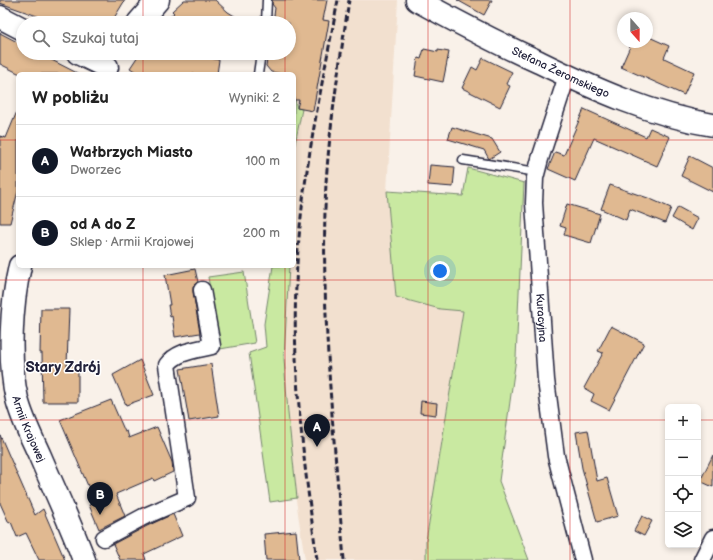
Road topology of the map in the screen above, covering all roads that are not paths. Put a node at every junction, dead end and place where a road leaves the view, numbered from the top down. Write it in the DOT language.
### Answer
graph roads {
  1 [pos="158,0"];
  2 [pos="267,0"];
  3 [pos="417,0"];
  4 [pos="144,16"];
  5 [pos="266,16"];
  6 [pos="0,17"];
  7 [pos="16,25"];
  8 [pos="96,60"];
  9 [pos="260,60"];
  10 [pos="109,65"];
  11 [pos="258,72"];
  12 [pos="567,76"];
  13 [pos="713,125"];
  14 [pos="463,160"];
  15 [pos="537,172"];
  16 [pos="20,268"];
  17 [pos="202,290"];
  18 [pos="104,538"];
  19 [pos="713,538"];
  20 [pos="84,560"];
  21 [pos="583,560"];
  22 [pos="702,560"];
  1 -- 4 [label="main road"];
  2 -- 5 [label="lane"];
  3 -- 12 [label="main road, Stefana Żeromskiego"];
  6 -- 7 [label="main road"];
  8 -- 10 [label="main road"];
  9 -- 11 [label="lane"];
  12 -- 13 [label="main road, Stefana Żeromskiego"];
  12 -- 15 [label="street, Kuracyjna"];
  14 -- 15 [label="lane"];
  15 -- 21 [label="street, Kuracyjna"];
  16 -- 20 [label="main road, Armii Krajowej"];
  17 -- 18 [label="street"];
  19 -- 22 [label="street"];
}
